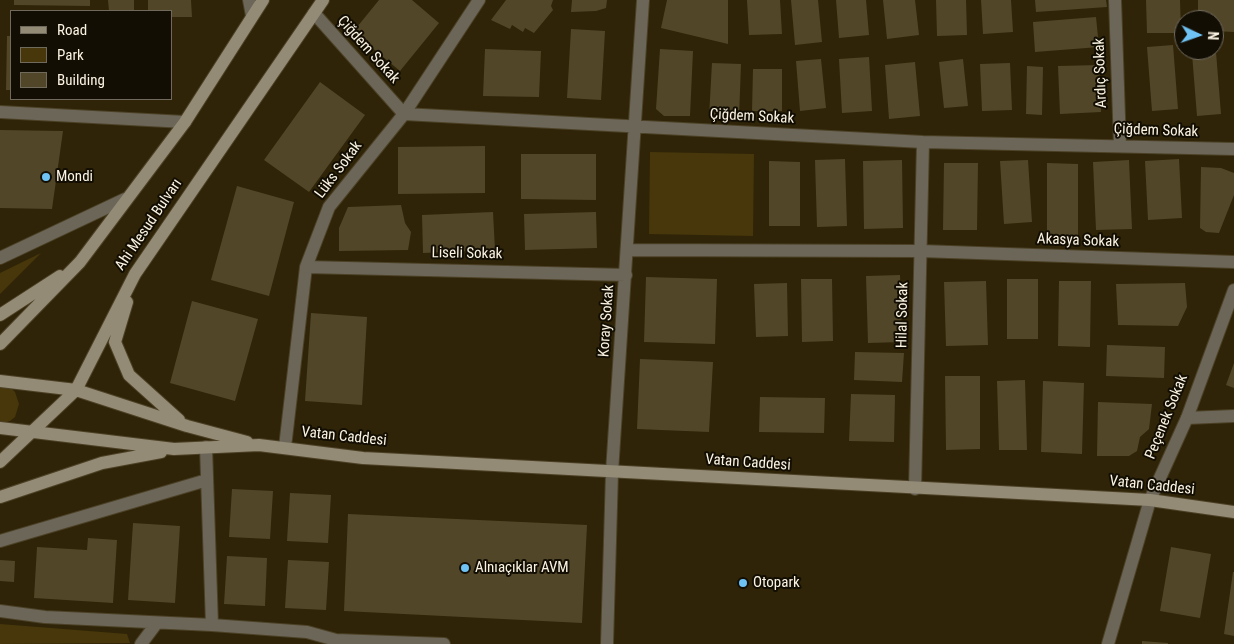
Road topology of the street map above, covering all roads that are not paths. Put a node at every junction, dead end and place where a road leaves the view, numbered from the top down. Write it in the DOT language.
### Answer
graph roads {
  1 [pos="249,0"];
  2 [pos="263,0"];
  3 [pos="323,0"];
  4 [pos="479,0"];
  5 [pos="643,0"];
  6 [pos="1115,0"];
  7 [pos="314,13"];
  8 [pos="252,16"];
  9 [pos="0,112"];
  10 [pos="404,114"];
  11 [pos="185,122"];
  12 [pos="636,126"];
  13 [pos="923,142"];
  14 [pos="1120,146"];
  15 [pos="1234,149"];
  16 [pos="125,199"];
  17 [pos="628,250"];
  18 [pos="921,251"];
  19 [pos="0,258"];
  20 [pos="80,262"];
  21 [pos="1234,262"];
  22 [pos="306,267"];
  23 [pos="134,274"];
  24 [pos="626,274"];
  25 [pos="1234,290"];
  26 [pos="0,315"];
  27 [pos="0,344"];
  28 [pos="0,381"];
  29 [pos="76,390"];
  30 [pos="1234,416"];
  31 [pos="1187,418"];
  32 [pos="187,426"];
  33 [pos="0,428"];
  34 [pos="29,432"];
  35 [pos="259,445"];
  36 [pos="206,447"];
  37 [pos="285,447"];
  38 [pos="174,449"];
  39 [pos="0,462"];
  40 [pos="612,472"];
  41 [pos="207,480"];
  42 [pos="915,489"];
  43 [pos="0,497"];
  44 [pos="1150,500"];
  45 [pos="1234,512"];
  46 [pos="0,541"];
  47 [pos="0,611"];
  48 [pos="156,624"];
  49 [pos="212,625"];
  50 [pos="307,638"];
  51 [pos="141,644"];
  52 [pos="444,644"];
  53 [pos="607,644"];
  54 [pos="1108,644"];
  1 -- 8 [label="street"];
  2 -- 8 [label="main road, Ahi Mesud Bulvarı"];
  3 -- 7 [label="main road, Ahi Mesud Bulvarı"];
  4 -- 10 [label="street, Lüks Sokak"];
  5 -- 12 [label="street, Koray Sokak"];
  6 -- 14 [label="street, Ardıç Sokak"];
  7 -- 10 [label="street, Çiğdem Sokak"];
  7 -- 23 [label="main road, Ahi Mesud Bulvarı"];
  8 -- 11 [label="main road, Ahi Mesud Bulvarı"];
  9 -- 11 [label="street"];
  10 -- 12 [label="street, Çiğdem Sokak"];
  10 -- 22 [label="street, Lüks Sokak"];
  11 -- 16 [label="main road, Ahi Mesud Bulvarı"];
  12 -- 13 [label="street, Çiğdem Sokak"];
  12 -- 17 [label="street, Koray Sokak"];
  13 -- 14 [label="street, Çiğdem Sokak"];
  13 -- 18 [label="street, Hilal Sokak"];
  14 -- 15 [label="street, Çiğdem Sokak"];
  16 -- 19 [label="street"];
  16 -- 20 [label="main road, Ahi Mesud Bulvarı"];
  17 -- 18 [label="street"];
  17 -- 24 [label="street, Koray Sokak"];
  18 -- 21 [label="street, Akasya Sokak"];
  18 -- 42 [label="street, Hilal Sokak"];
  20 -- 26 [label="main road"];
  20 -- 27 [label="main road, Ahi Mesud Bulvarı"];
  22 -- 24 [label="street, Liseli Sokak"];
  22 -- 37 [label="street, Lüks Sokak"];
  23 -- 29 [label="main road, Ahi Mesud Bulvarı"];
  23 -- 32 [label="main road"];
  24 -- 40 [label="street, Koray Sokak"];
  25 -- 31 [label="street, Peçenek Sokak"];
  28 -- 29 [label="main road, Vatan Caddesi"];
  29 -- 32 [label="main road, Vatan Caddesi"];
  29 -- 34 [label="main road, Ahi Mesud Bulvarı"];
  30 -- 31 [label="street"];
  31 -- 44 [label="street, Peçenek Sokak"];
  32 -- 35 [label="main road, Vatan Caddesi"];
  33 -- 34 [label="main road, Vatan Caddesi"];
  34 -- 38 [label="main road, Vatan Caddesi"];
  34 -- 39 [label="main road, Ahi Mesud Bulvarı"];
  35 -- 36 [label="main road, Vatan Caddesi"];
  35 -- 37 [label="main road, Vatan Caddesi"];
  36 -- 38 [label="main road, Vatan Caddesi"];
  36 -- 41 [label="street"];
  37 -- 40 [label="main road, Vatan Caddesi"];
  38 -- 43 [label="main road"];
  40 -- 42 [label="main road, Vatan Caddesi"];
  40 -- 53 [label="street, Koray Sokak"];
  41 -- 46 [label="street"];
  41 -- 49 [label="street"];
  42 -- 44 [label="main road, Vatan Caddesi"];
  44 -- 45 [label="main road, Vatan Caddesi"];
  44 -- 54 [label="street, Peçenek Sokak"];
  47 -- 48 [label="street"];
  48 -- 49 [label="street"];
  48 -- 51 [label="street"];
  49 -- 50 [label="street"];
  50 -- 52 [label="street"];
}
